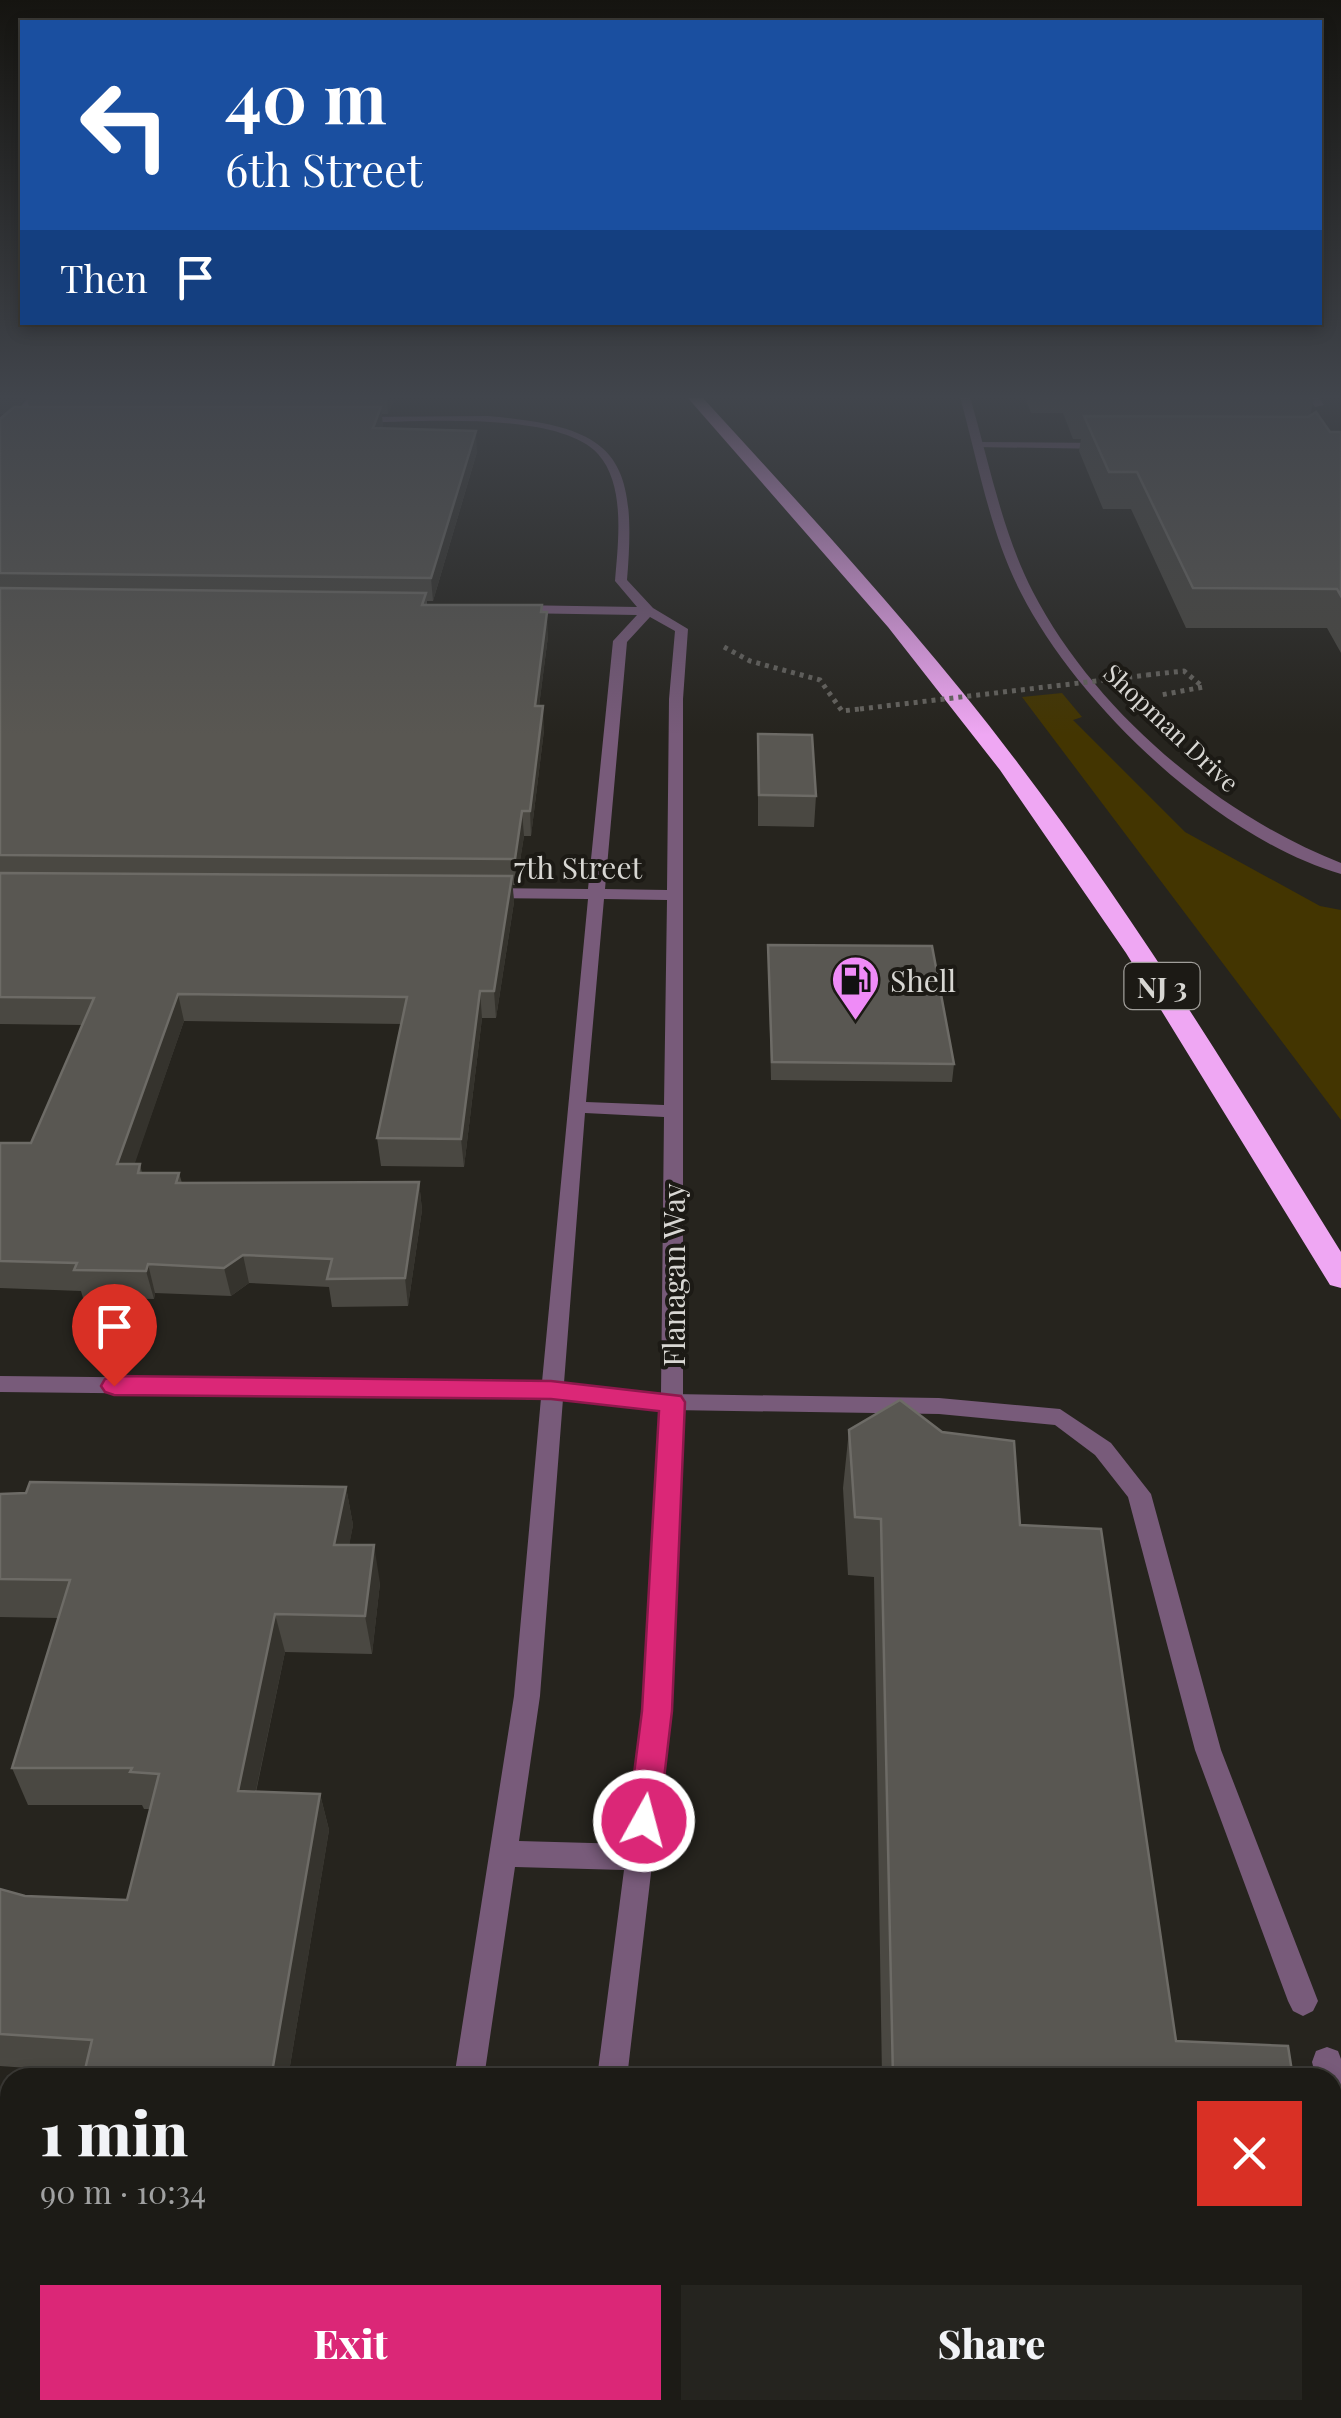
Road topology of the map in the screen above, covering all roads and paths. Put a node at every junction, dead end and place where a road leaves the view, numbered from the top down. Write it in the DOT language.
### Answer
graph roads {
  1 [pos="623,510"];
  2 [pos="795,510"];
  3 [pos="1000,510"];
  4 [pos="498,609"];
  5 [pos="648,610"];
  6 [pos="716,643"];
  7 [pos="1161,695"];
  8 [pos="1341,869"];
  9 [pos="471,893"];
  10 [pos="596,894"];
  11 [pos="675,895"];
  12 [pos="576,1107"];
  13 [pos="673,1111"];
  14 [pos="1341,1277"];
  15 [pos="0,1384"];
  16 [pos="551,1390"];
  17 [pos="672,1402"];
  18 [pos="502,1854"];
  19 [pos="640,1858"];
  20 [pos="1303,2001"];
  21 [pos="471,2068"];
  22 [pos="613,2068"];
  1 -- 5 [label="street, Flanagan Way"];
  2 -- 14 [label="highway, NJ 3"];
  3 -- 8 [label="street, Shopman Drive"];
  4 -- 5 [label="street"];
  5 -- 10 [label="street"];
  5 -- 11 [label="street, Flanagan Way"];
  6 -- 7 [label="path, bridge"];
  9 -- 10 [label="street, 7th Street"];
  10 -- 11 [label="street, 7th Street"];
  10 -- 12 [label="street"];
  11 -- 13 [label="street, Flanagan Way"];
  12 -- 13 [label="street"];
  12 -- 16 [label="street"];
  13 -- 17 [label="street, Flanagan Way"];
  15 -- 16 [label="street"];
  16 -- 17 [label="street"];
  16 -- 18 [label="street"];
  17 -- 19 [label="street, Flanagan Way"];
  17 -- 20 [label="street"];
  18 -- 19 [label="street"];
  18 -- 21 [label="street"];
  19 -- 22 [label="street, Flanagan Way"];
}
